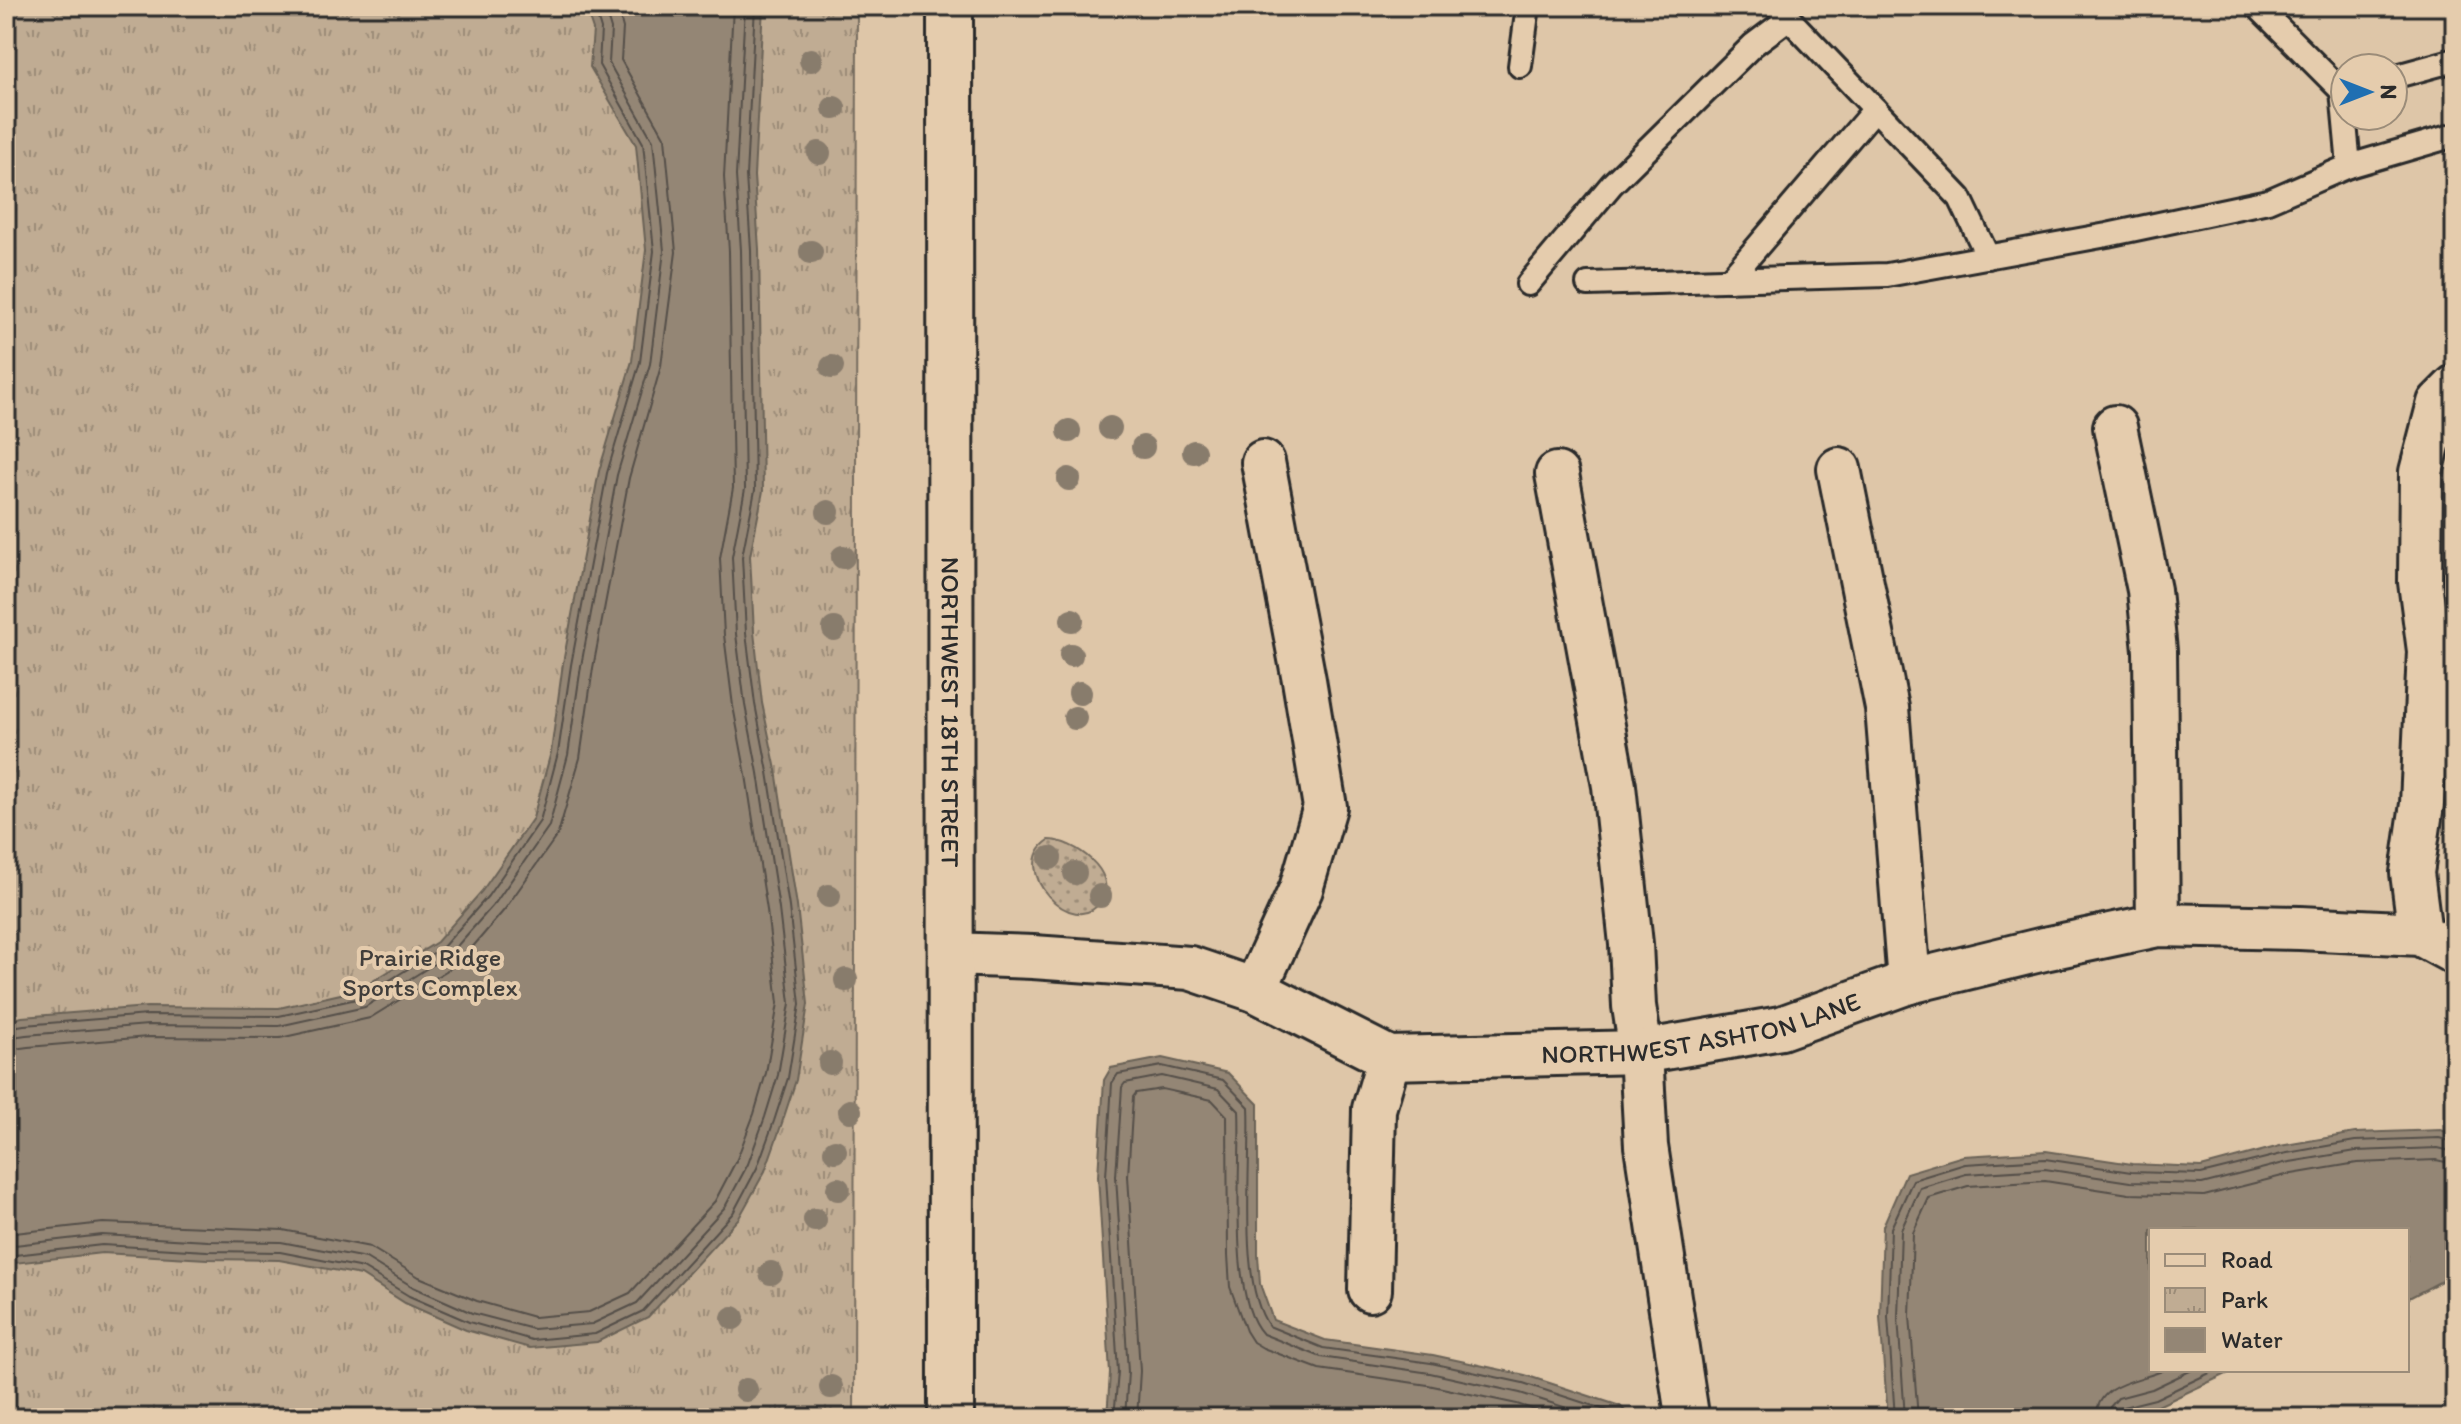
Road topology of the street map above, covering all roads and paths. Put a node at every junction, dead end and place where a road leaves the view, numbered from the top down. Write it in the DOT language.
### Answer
graph roads {
  1 [pos="950,6"];
  2 [pos="1528,6"];
  3 [pos="2257,6"];
  4 [pos="1783,12"];
  5 [pos="2455,60"];
  6 [pos="1520,66"];
  7 [pos="2409,73"];
  8 [pos="2329,77"];
  9 [pos="1875,109"];
  10 [pos="2346,132"];
  11 [pos="2455,135"];
  12 [pos="2349,166"];
  13 [pos="1988,257"];
  14 [pos="1729,280"];
  15 [pos="1528,284"];
  16 [pos="1588,284"];
  17 [pos="2455,387"];
  18 [pos="2115,427"];
  19 [pos="1263,462"];
  20 [pos="1839,469"];
  21 [pos="1557,474"];
  22 [pos="2442,651"];
  23 [pos="2158,925"];
  24 [pos="2438,944"];
  25 [pos="950,954"];
  26 [pos="1909,982"];
  27 [pos="1255,990"];
  28 [pos="1641,1052"];
  29 [pos="1389,1058"];
  30 [pos="1370,1290"];
  31 [pos="1687,1415"];
  32 [pos="951,1418"];
  1 -- 25 [label="main road, NORTHWEST 18TH STREET"];
  2 -- 6 [label="lane"];
  3 -- 8 [label="lane"];
  4 -- 9 [label="lane"];
  4 -- 15 [label="lane"];
  5 -- 7 [label="lane"];
  9 -- 13 [label="lane"];
  9 -- 14 [label="lane"];
  10 -- 12 [label="lane"];
  11 -- 12 [label="lane"];
  12 -- 13 [label="lane"];
  13 -- 14 [label="lane"];
  14 -- 16 [label="lane"];
  17 -- 22 [label="street"];
  18 -- 23 [label="street"];
  19 -- 27 [label="street"];
  20 -- 26 [label="street"];
  21 -- 28 [label="street"];
  22 -- 24 [label="street"];
  23 -- 24 [label="street, NORTHWEST ASHTON LANE"];
  23 -- 26 [label="street, NORTHWEST ASHTON LANE"];
  25 -- 27 [label="street, NORTHWEST ASHTON LANE"];
  25 -- 32 [label="main road, NORTHWEST 18TH STREET"];
  26 -- 28 [label="street, NORTHWEST ASHTON LANE"];
  27 -- 29 [label="street, NORTHWEST ASHTON LANE"];
  28 -- 29 [label="street, NORTHWEST ASHTON LANE"];
  28 -- 31 [label="street"];
  29 -- 30 [label="street"];
}
